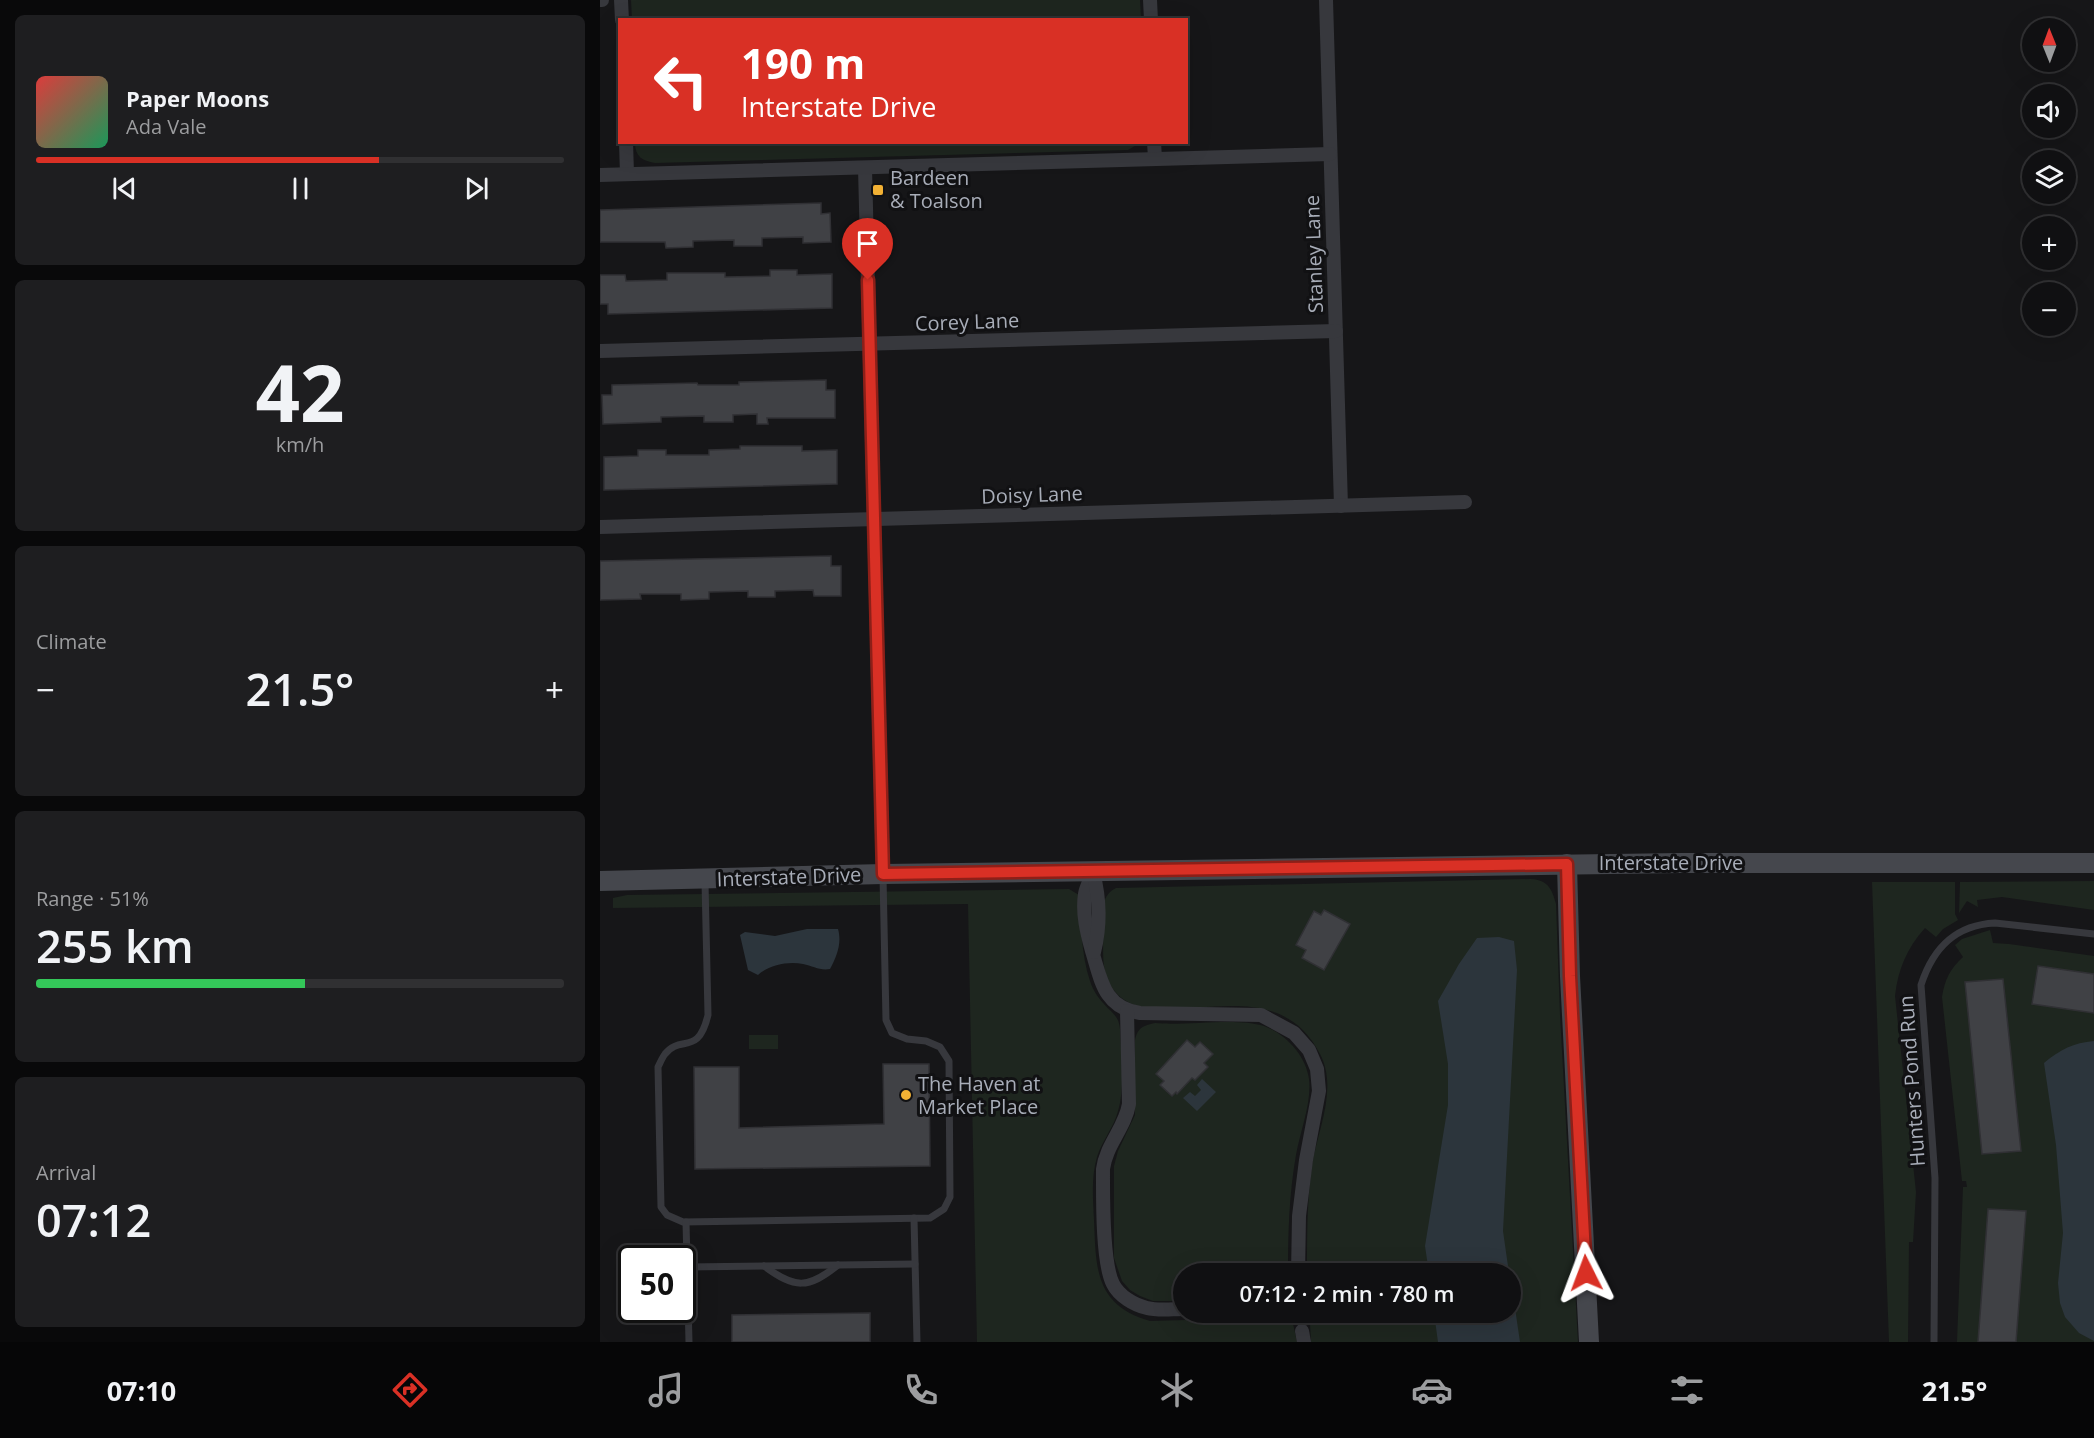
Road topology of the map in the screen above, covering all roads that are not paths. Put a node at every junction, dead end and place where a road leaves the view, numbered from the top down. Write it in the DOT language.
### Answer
graph roads {
  1 [pos="621,0"];
  2 [pos="1150,0"];
  3 [pos="1326,0"];
  4 [pos="622,18"];
  5 [pos="1151,18"];
  6 [pos="626,144"];
  7 [pos="1154,144"];
  8 [pos="1330,154"];
  9 [pos="1155,158"];
  10 [pos="865,168"];
  11 [pos="627,174"];
  12 [pos="600,175"];
  13 [pos="1336,331"];
  14 [pos="870,344"];
  15 [pos="600,351"];
  16 [pos="1465,502"];
  17 [pos="1341,506"];
  18 [pos="874,519"];
  19 [pos="600,527"];
  20 [pos="2094,863"];
  21 [pos="1567,864"];
  22 [pos="1093,872"];
  23 [pos="883,874"];
  24 [pos="705,879"];
  25 [pos="600,881"];
  26 [pos="2094,934"];
  27 [pos="1127,1011"];
  28 [pos="915,1218"];
  29 [pos="686,1222"];
  30 [pos="687,1245"];
  31 [pos="1298,1263"];
  32 [pos="915,1264"];
  33 [pos="838,1265"];
  34 [pos="764,1266"];
  35 [pos="696,1267"];
  36 [pos="1173,1309"];
  37 [pos="688,1323"];
  38 [pos="688,1342"];
  39 [pos="917,1342"];
  40 [pos="1589,1342"];
  41 [pos="1934,1342"];
  1 -- 4 [label="street"];
  2 -- 5 [label="street"];
  3 -- 8 [label="street, Stanley Lane"];
  6 -- 11 [label="street"];
  7 -- 9 [label="street"];
  8 -- 9 [label="street"];
  8 -- 13 [label="street, Stanley Lane"];
  9 -- 10 [label="street"];
  10 -- 11 [label="street"];
  10 -- 14 [label="street"];
  11 -- 12 [label="street"];
  13 -- 14 [label="street, Corey Lane"];
  13 -- 17 [label="street, Stanley Lane"];
  14 -- 15 [label="street, Corey Lane"];
  14 -- 18 [label="street"];
  16 -- 17 [label="street, Doisy Lane"];
  17 -- 18 [label="street, Doisy Lane"];
  18 -- 19 [label="street, Doisy Lane"];
  18 -- 23 [label="street"];
  20 -- 21 [label="main road, Interstate Drive"];
  21 -- 22 [label="main road, Interstate Drive"];
  21 -- 40 [label="main road"];
  22 -- 23 [label="main road, Interstate Drive"];
  22 -- 27 [label="street"];
  23 -- 24 [label="main road, Interstate Drive"];
  23 -- 28 [label="lane"];
  24 -- 25 [label="main road, Interstate Drive"];
  24 -- 29 [label="lane"];
  26 -- 41 [label="lane, Hunters Pond Run"];
  27 -- 31 [label="street"];
  27 -- 36 [label="street"];
  28 -- 29 [label="lane"];
  28 -- 32 [label="lane"];
  29 -- 30 [label="lane"];
  32 -- 33 [label="lane"];
  32 -- 39 [label="lane"];
  33 -- 34 [label="lane"];
  33 -- 34 [label="lane"];
  34 -- 35 [label="lane"];
  37 -- 38 [label="lane"];
}
